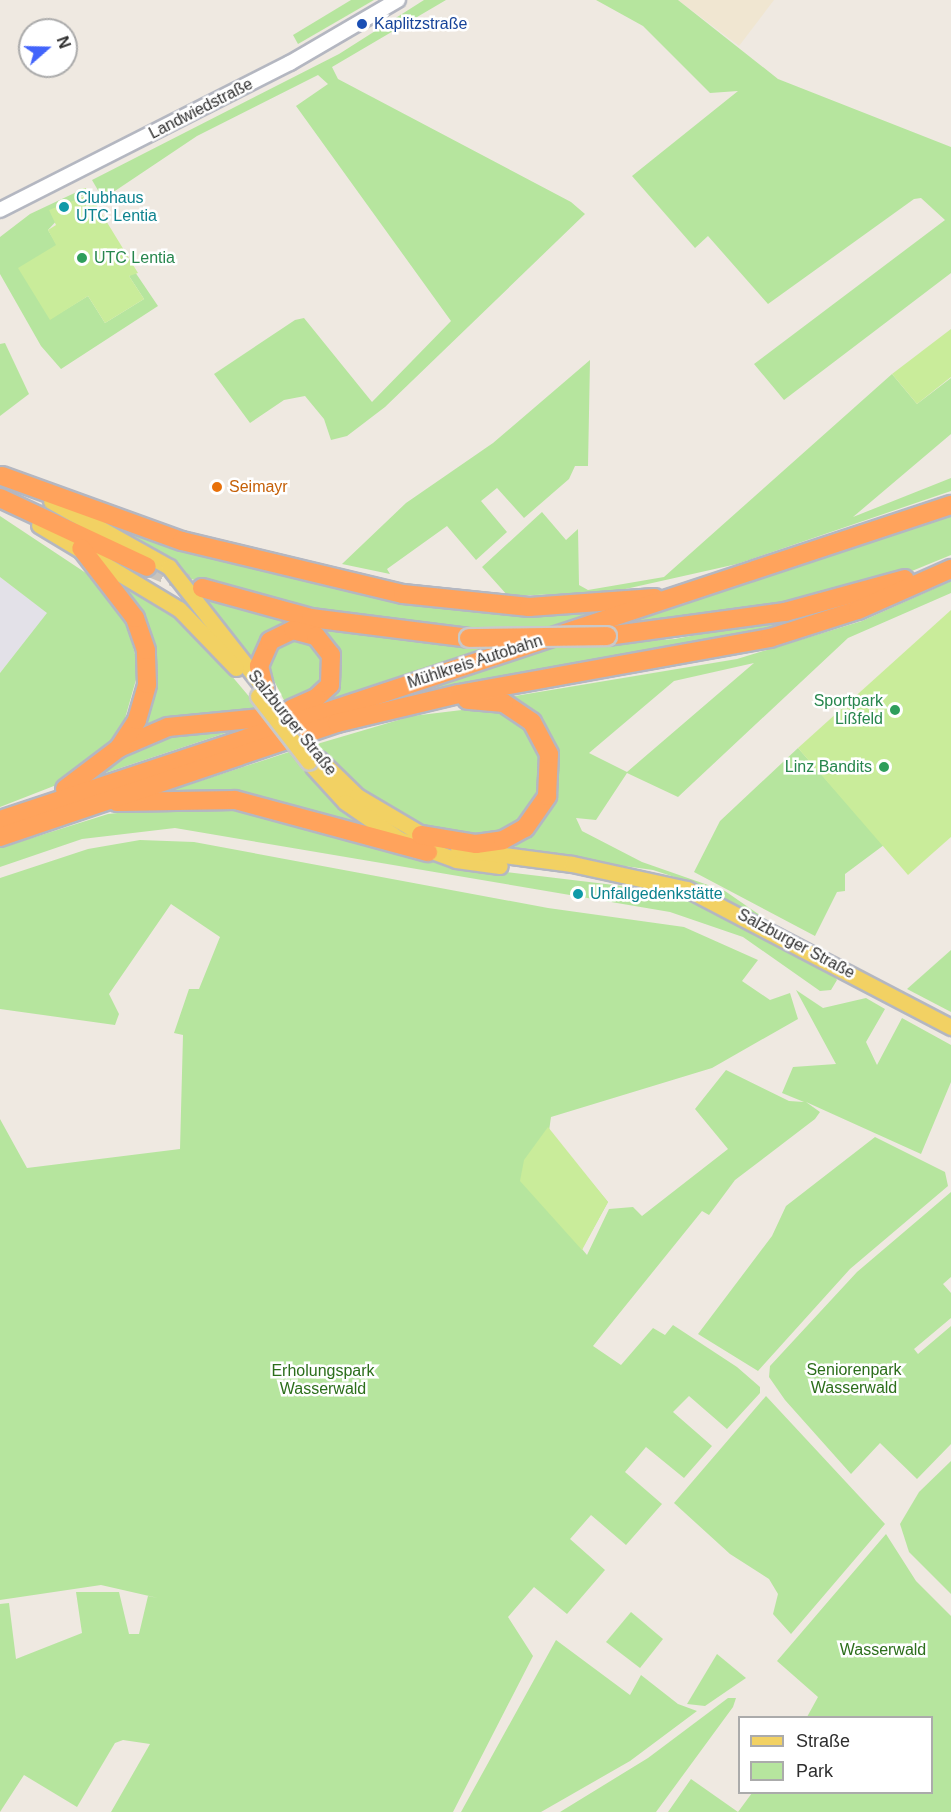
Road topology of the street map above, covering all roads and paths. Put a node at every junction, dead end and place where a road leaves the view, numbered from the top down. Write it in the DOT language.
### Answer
graph roads {
  1 [pos="398,0"];
  2 [pos="0,210"];
  3 [pos="1,475"];
  4 [pos="0,498"];
  5 [pos="0,503"];
  6 [pos="951,504"];
  7 [pos="81,548"];
  8 [pos="951,560"];
  9 [pos="147,567"];
  10 [pos="951,569"];
  11 [pos="202,588"];
  12 [pos="675,597"];
  13 [pos="264,693"];
  14 [pos="119,748"];
  15 [pos="117,802"];
  16 [pos="47,811"];
  17 [pos="0,820"];
  18 [pos="0,837"];
  19 [pos="424,843"];
  20 [pos="951,1027"];
  1 -- 2 [label="main road, Landwiedstraße"];
  3 -- 12 [label="highway"];
  3 -- 13 [label="main road, Salzburger Straße"];
  4 -- 9 [label="highway"];
  5 -- 7 [label="main road, Salzburger Straße"];
  6 -- 12 [label="highway, Mühlkreis Autobahn"];
  7 -- 13 [label="main road, Salzburger Straße"];
  7 -- 14 [label="highway"];
  8 -- 11 [label="highway, bridge"];
  10 -- 16 [label="highway, Mühlkreis Autobahn"];
  12 -- 16 [label="highway, Mühlkreis Autobahn"];
  13 -- 14 [label="highway"];
  13 -- 19 [label="main road, Salzburger Straße, bridge"];
  14 -- 16 [label="highway"];
  15 -- 16 [label="highway"];
  15 -- 19 [label="highway"];
  15 -- 19 [label="highway"];
  16 -- 17 [label="highway, Mühlkreis Autobahn"];
  16 -- 18 [label="highway, Mühlkreis Autobahn"];
  19 -- 20 [label="main road, Salzburger Straße"];
}
